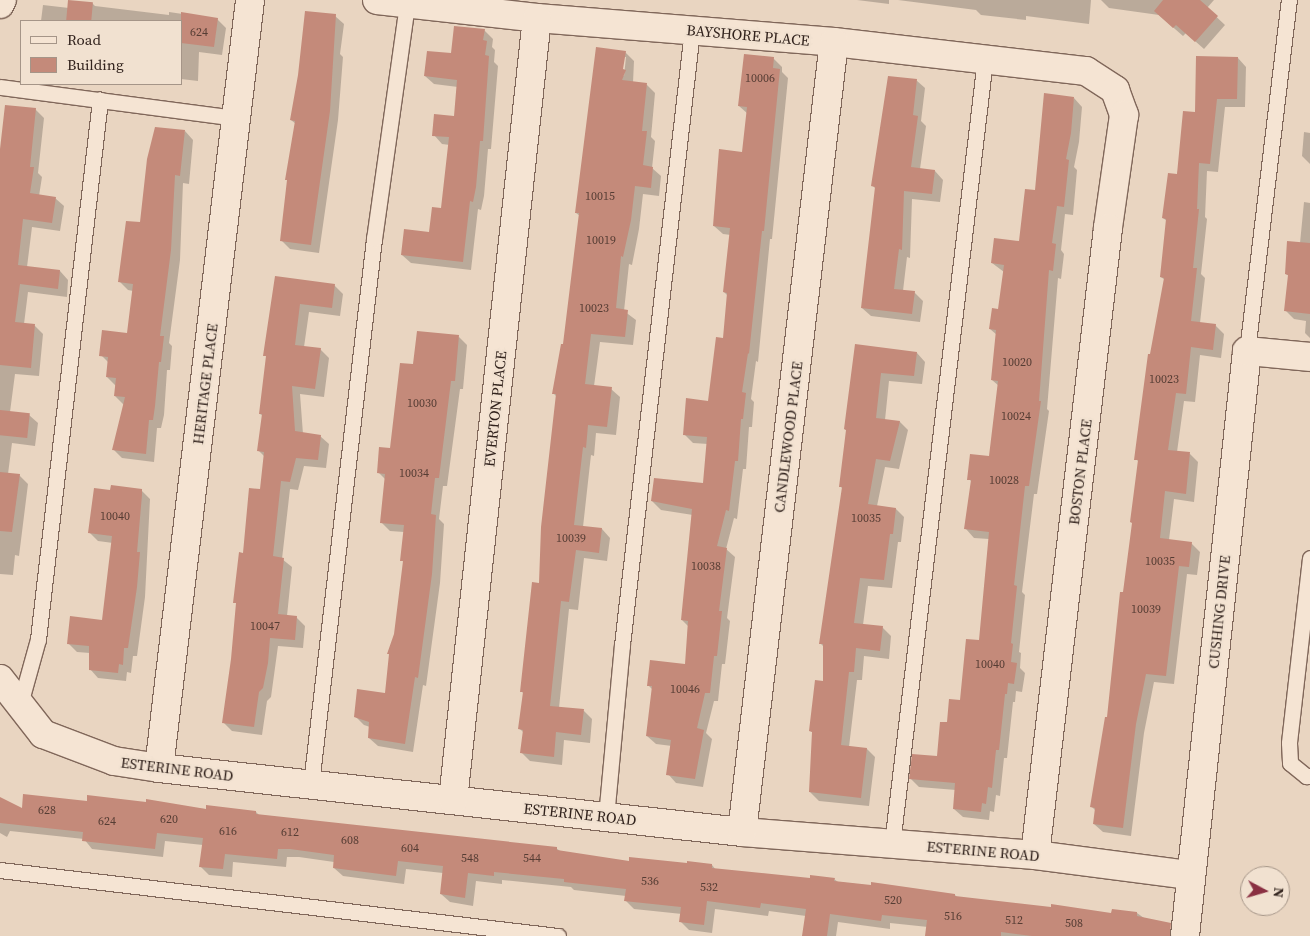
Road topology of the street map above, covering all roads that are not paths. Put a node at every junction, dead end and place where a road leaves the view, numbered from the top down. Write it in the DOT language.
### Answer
graph roads {
  1 [pos="2,0"];
  2 [pos="250,0"];
  3 [pos="376,0"];
  4 [pos="1289,0"];
  5 [pos="0,4"];
  6 [pos="407,4"];
  7 [pos="537,18"];
  8 [pos="692,31"];
  9 [pos="834,42"];
  10 [pos="985,59"];
  11 [pos="0,87"];
  12 [pos="1115,90"];
  13 [pos="100,100"];
  14 [pos="237,118"];
  15 [pos="1247,351"];
  16 [pos="1310,357"];
  17 [pos="1310,558"];
  18 [pos="0,679"];
  19 [pos="20,704"];
  20 [pos="159,768"];
  21 [pos="1310,776"];
  22 [pos="311,784"];
  23 [pos="453,800"];
  24 [pos="606,817"];
  25 [pos="742,832"];
  26 [pos="892,844"];
  27 [pos="1035,856"];
  28 [pos="0,870"];
  29 [pos="1190,875"];
  30 [pos="558,936"];
  31 [pos="1185,936"];
  1 -- 5 [label="street"];
  2 -- 14 [label="street, HERITAGE PLACE"];
  3 -- 6 [label="street, BAYSHORE PLACE"];
  4 -- 15 [label="lane"];
  6 -- 7 [label="street, BAYSHORE PLACE"];
  6 -- 22 [label="lane"];
  7 -- 8 [label="street, BAYSHORE PLACE"];
  7 -- 23 [label="street, EVERTON PLACE"];
  8 -- 9 [label="street, BAYSHORE PLACE"];
  8 -- 24 [label="lane"];
  9 -- 10 [label="street, BAYSHORE PLACE"];
  9 -- 25 [label="street, CANDLEWOOD PLACE"];
  10 -- 12 [label="street, BAYSHORE PLACE"];
  10 -- 26 [label="lane"];
  11 -- 13 [label="lane"];
  12 -- 27 [label="street, BOSTON PLACE"];
  13 -- 14 [label="lane"];
  13 -- 19 [label="lane"];
  14 -- 20 [label="street, HERITAGE PLACE"];
  15 -- 16 [label="street"];
  15 -- 29 [label="street, CUSHING DRIVE"];
  17 -- 21 [label="lane"];
  18 -- 19 [label="street, ESTERINE ROAD"];
  19 -- 20 [label="street, ESTERINE ROAD"];
  20 -- 22 [label="street, ESTERINE ROAD"];
  22 -- 23 [label="street, ESTERINE ROAD"];
  23 -- 24 [label="street, ESTERINE ROAD"];
  24 -- 25 [label="street, ESTERINE ROAD"];
  25 -- 26 [label="street, ESTERINE ROAD"];
  26 -- 27 [label="street, ESTERINE ROAD"];
  27 -- 29 [label="street, ESTERINE ROAD"];
  28 -- 30 [label="lane"];
  29 -- 31 [label="street, CUSHING DRIVE"];
}
